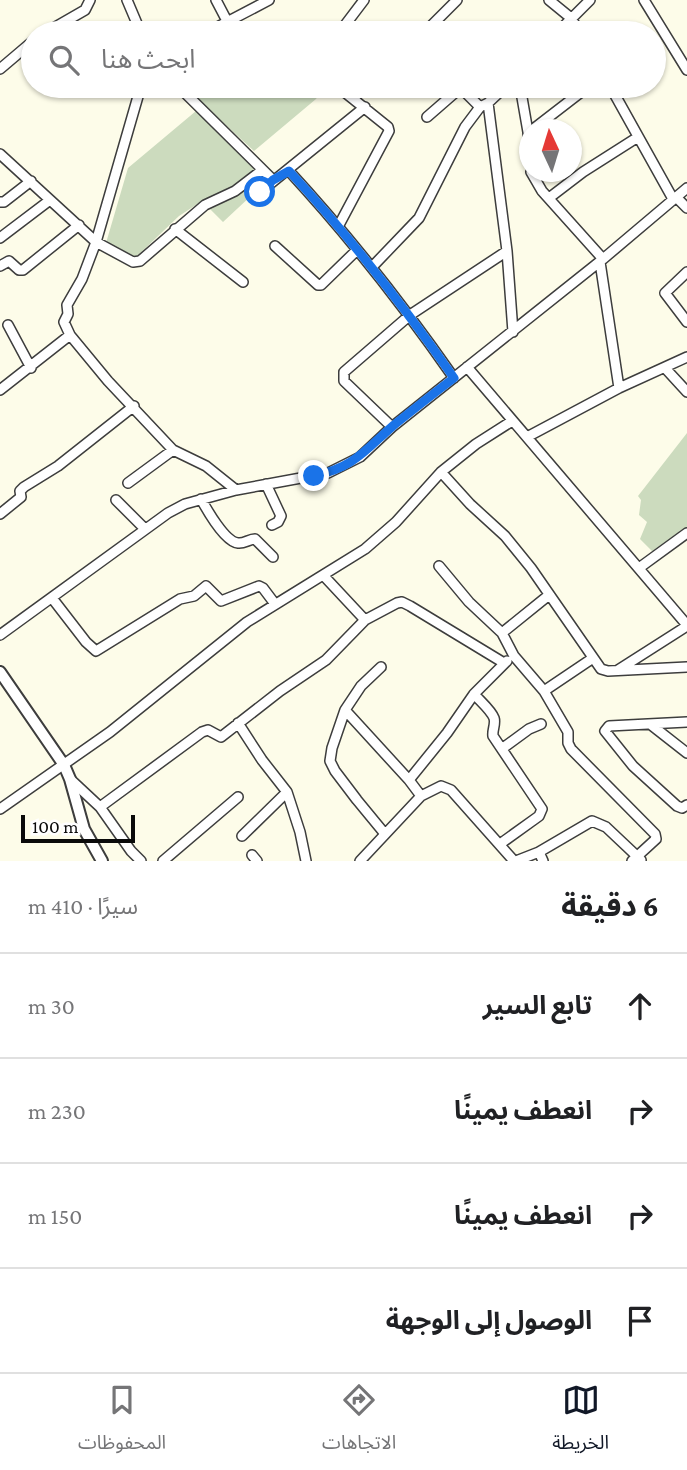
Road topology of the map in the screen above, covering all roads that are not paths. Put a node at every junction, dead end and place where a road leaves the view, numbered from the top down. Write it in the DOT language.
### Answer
graph roads {
  1 [pos="90,0"];
  2 [pos="127,0"];
  3 [pos="216,0"];
  4 [pos="269,0"];
  5 [pos="364,0"];
  6 [pos="457,0"];
  7 [pos="548,0"];
  8 [pos="590,0"];
  9 [pos="644,0"];
  10 [pos="571,18"];
  11 [pos="66,21"];
  12 [pos="136,21"];
  13 [pos="227,21"];
  14 [pos="348,21"];
  15 [pos="436,21"];
  16 [pos="568,21"];
  17 [pos="573,21"];
  18 [pos="656,21"];
  19 [pos="666,39"];
  20 [pos="21,51"];
  21 [pos="0,68"];
  22 [pos="687,70"];
  23 [pos="138,98"];
  24 [pos="190,98"];
  25 [pos="353,98"];
  26 [pos="449,98"];
  27 [pos="474,98"];
  28 [pos="492,98"];
  29 [pos="523,98"];
  30 [pos="573,98"];
  31 [pos="617,98"];
  32 [pos="484,105"];
  33 [pos="365,107"];
  34 [pos="427,117"];
  35 [pos="527,119"];
  36 [pos="546,119"];
  37 [pos="638,137"];
  38 [pos="0,154"];
  39 [pos="261,171"];
  40 [pos="289,171"];
  41 [pos="273,180"];
  42 [pos="31,181"];
  43 [pos="536,182"];
  44 [pos="687,188"];
  45 [pos="260,192"];
  46 [pos="549,198"];
  47 [pos="675,198"];
  48 [pos="50,200"];
  49 [pos="0,202"];
  50 [pos="687,208"];
  51 [pos="79,225"];
  52 [pos="339,225"];
  53 [pos="175,229"];
  54 [pos="0,238"];
  55 [pos="96,242"];
  56 [pos="275,246"];
  57 [pos="358,250"];
  58 [pos="507,251"];
  59 [pos="602,261"];
  60 [pos="0,266"];
  61 [pos="373,266"];
  62 [pos="687,272"];
  63 [pos="243,282"];
  64 [pos="410,315"];
  65 [pos="687,322"];
  66 [pos="8,325"];
  67 [pos="513,332"];
  68 [pos="70,335"];
  69 [pos="687,357"];
  70 [pos="467,367"];
  71 [pos="31,368"];
  72 [pos="665,368"];
  73 [pos="454,378"];
  74 [pos="619,388"];
  75 [pos="0,390"];
  76 [pos="687,392"];
  77 [pos="134,406"];
  78 [pos="512,421"];
  79 [pos="392,427"];
  80 [pos="527,437"];
  81 [pos="173,450"];
  82 [pos="441,472"];
  83 [pos="128,483"];
  84 [pos="266,485"];
  85 [pos="236,490"];
  86 [pos="201,499"];
  87 [pos="116,500"];
  88 [pos="0,514"];
  89 [pos="272,525"];
  90 [pos="145,529"];
  91 [pos="687,533"];
  92 [pos="273,557"];
  93 [pos="439,566"];
  94 [pos="639,568"];
  95 [pos="323,575"];
  96 [pos="549,595"];
  97 [pos="52,598"];
  98 [pos="275,604"];
  99 [pos="365,620"];
  100 [pos="687,625"];
  101 [pos="502,633"];
  102 [pos="0,635"];
  103 [pos="514,656"];
  104 [pos="593,658"];
  105 [pos="504,663"];
  106 [pos="381,667"];
  107 [pos="687,667"];
  108 [pos="618,671"];
  109 [pos="0,672"];
  110 [pos="544,691"];
  111 [pos="474,694"];
  112 [pos="345,710"];
  113 [pos="687,722"];
  114 [pos="238,723"];
  115 [pos="541,724"];
  116 [pos="649,724"];
  117 [pos="503,748"];
  118 [pos="687,753"];
  119 [pos="64,765"];
  120 [pos="70,779"];
  121 [pos="409,780"];
  122 [pos="287,792"];
  123 [pos="421,796"];
  124 [pos="238,797"];
  125 [pos="687,804"];
  126 [pos="100,807"];
  127 [pos="0,809"];
  128 [pos="385,834"];
  129 [pos="242,836"];
  130 [pos="500,844"];
  131 [pos="541,857"];
  132 [pos="637,860"];
  133 [pos="102,861"];
  134 [pos="141,861"];
  135 [pos="163,861"];
  136 [pos="306,861"];
  137 [pos="360,861"];
  138 [pos="515,861"];
  1 -- 11 [label="street"];
  2 -- 12 [label="street"];
  3 -- 13 [label="street"];
  4 -- 13 [label="street"];
  5 -- 14 [label="street"];
  6 -- 15 [label="street"];
  7 -- 10 [label="street"];
  8 -- 10 [label="street"];
  9 -- 18 [label="street"];
  10 -- 16 [label="street"];
  10 -- 17 [label="street"];
  19 -- 22 [label="street"];
  20 -- 21 [label="street"];
  23 -- 55 [label="street"];
  24 -- 39 [label="street"];
  25 -- 33 [label="street"];
  26 -- 34 [label="street"];
  27 -- 32 [label="street"];
  28 -- 32 [label="street"];
  29 -- 35 [label="street"];
  30 -- 36 [label="street"];
  31 -- 37 [label="street"];
  32 -- 58 [label="street"];
  32 -- 61 [label="street"];
  33 -- 40 [label="street"];
  33 -- 52 [label="street"];
  37 -- 46 [label="street"];
  37 -- 47 [label="street"];
  38 -- 42 [label="street"];
  39 -- 41 [label="street"];
  39 -- 53 [label="street"];
  40 -- 41 [label="street"];
  40 -- 52 [label="street"];
  41 -- 45 [label="street"];
  42 -- 48 [label="street"];
  42 -- 49 [label="street"];
  43 -- 46 [label="street"];
  44 -- 47 [label="street"];
  46 -- 59 [label="street"];
  47 -- 50 [label="street"];
  47 -- 59 [label="street"];
  48 -- 51 [label="street"];
  48 -- 54 [label="street"];
  51 -- 55 [label="street"];
  51 -- 60 [label="street"];
  52 -- 57 [label="street"];
  53 -- 55 [label="street"];
  53 -- 63 [label="street"];
  55 -- 68 [label="street"];
  56 -- 57 [label="street"];
  57 -- 61 [label="street"];
  58 -- 64 [label="street"];
  58 -- 67 [label="street"];
  59 -- 67 [label="street"];
  59 -- 74 [label="street"];
  61 -- 64 [label="street"];
  62 -- 65 [label="street"];
  64 -- 73 [label="street"];
  64 -- 79 [label="street"];
  66 -- 71 [label="street"];
  67 -- 70 [label="street"];
  68 -- 71 [label="street"];
  68 -- 77 [label="street"];
  69 -- 72 [label="street"];
  70 -- 73 [label="street"];
  70 -- 78 [label="street"];
  71 -- 75 [label="street"];
  72 -- 74 [label="street"];
  72 -- 76 [label="street"];
  73 -- 79 [label="street"];
  74 -- 80 [label="street"];
  77 -- 81 [label="street"];
  77 -- 88 [label="street"];
  78 -- 80 [label="street"];
  78 -- 82 [label="street"];
  79 -- 84 [label="street"];
  80 -- 94 [label="street"];
  81 -- 83 [label="street"];
  81 -- 85 [label="street"];
  82 -- 95 [label="street"];
  82 -- 96 [label="street"];
  84 -- 85 [label="street"];
  84 -- 89 [label="street"];
  85 -- 86 [label="street"];
  86 -- 90 [label="street"];
  86 -- 92 [label="street"];
  87 -- 90 [label="street"];
  90 -- 97 [label="street"];
  91 -- 94 [label="street"];
  93 -- 101 [label="street"];
  94 -- 100 [label="street"];
  95 -- 98 [label="street"];
  95 -- 99 [label="street"];
  96 -- 101 [label="street"];
  96 -- 104 [label="street"];
  97 -- 98 [label="street"];
  97 -- 102 [label="street"];
  98 -- 119 [label="street"];
  99 -- 105 [label="street"];
  99 -- 114 [label="street"];
  100 -- 108 [label="street"];
  101 -- 103 [label="street"];
  103 -- 105 [label="street"];
  103 -- 110 [label="street"];
  104 -- 108 [label="street"];
  104 -- 110 [label="street"];
  105 -- 111 [label="street"];
  106 -- 112 [label="street"];
  107 -- 108 [label="street"];
  109 -- 119 [label="street"];
  110 -- 132 [label="street"];
  111 -- 117 [label="street"];
  111 -- 121 [label="street"];
  112 -- 121 [label="street"];
  112 -- 128 [label="street"];
  113 -- 116 [label="street"];
  114 -- 122 [label="street"];
  114 -- 126 [label="street"];
  115 -- 117 [label="street"];
  116 -- 118 [label="street"];
  116 -- 125 [label="street"];
  117 -- 130 [label="street"];
  119 -- 120 [label="street"];
  119 -- 127 [label="street"];
  120 -- 126 [label="street"];
  120 -- 133 [label="street"];
  121 -- 123 [label="street"];
  122 -- 129 [label="street"];
  122 -- 136 [label="street"];
  123 -- 128 [label="street"];
  123 -- 130 [label="street"];
  124 -- 135 [label="street"];
  126 -- 134 [label="street"];
  128 -- 137 [label="street"];
  130 -- 138 [label="street"];
  131 -- 132 [label="street"];
  131 -- 138 [label="street"];
}
